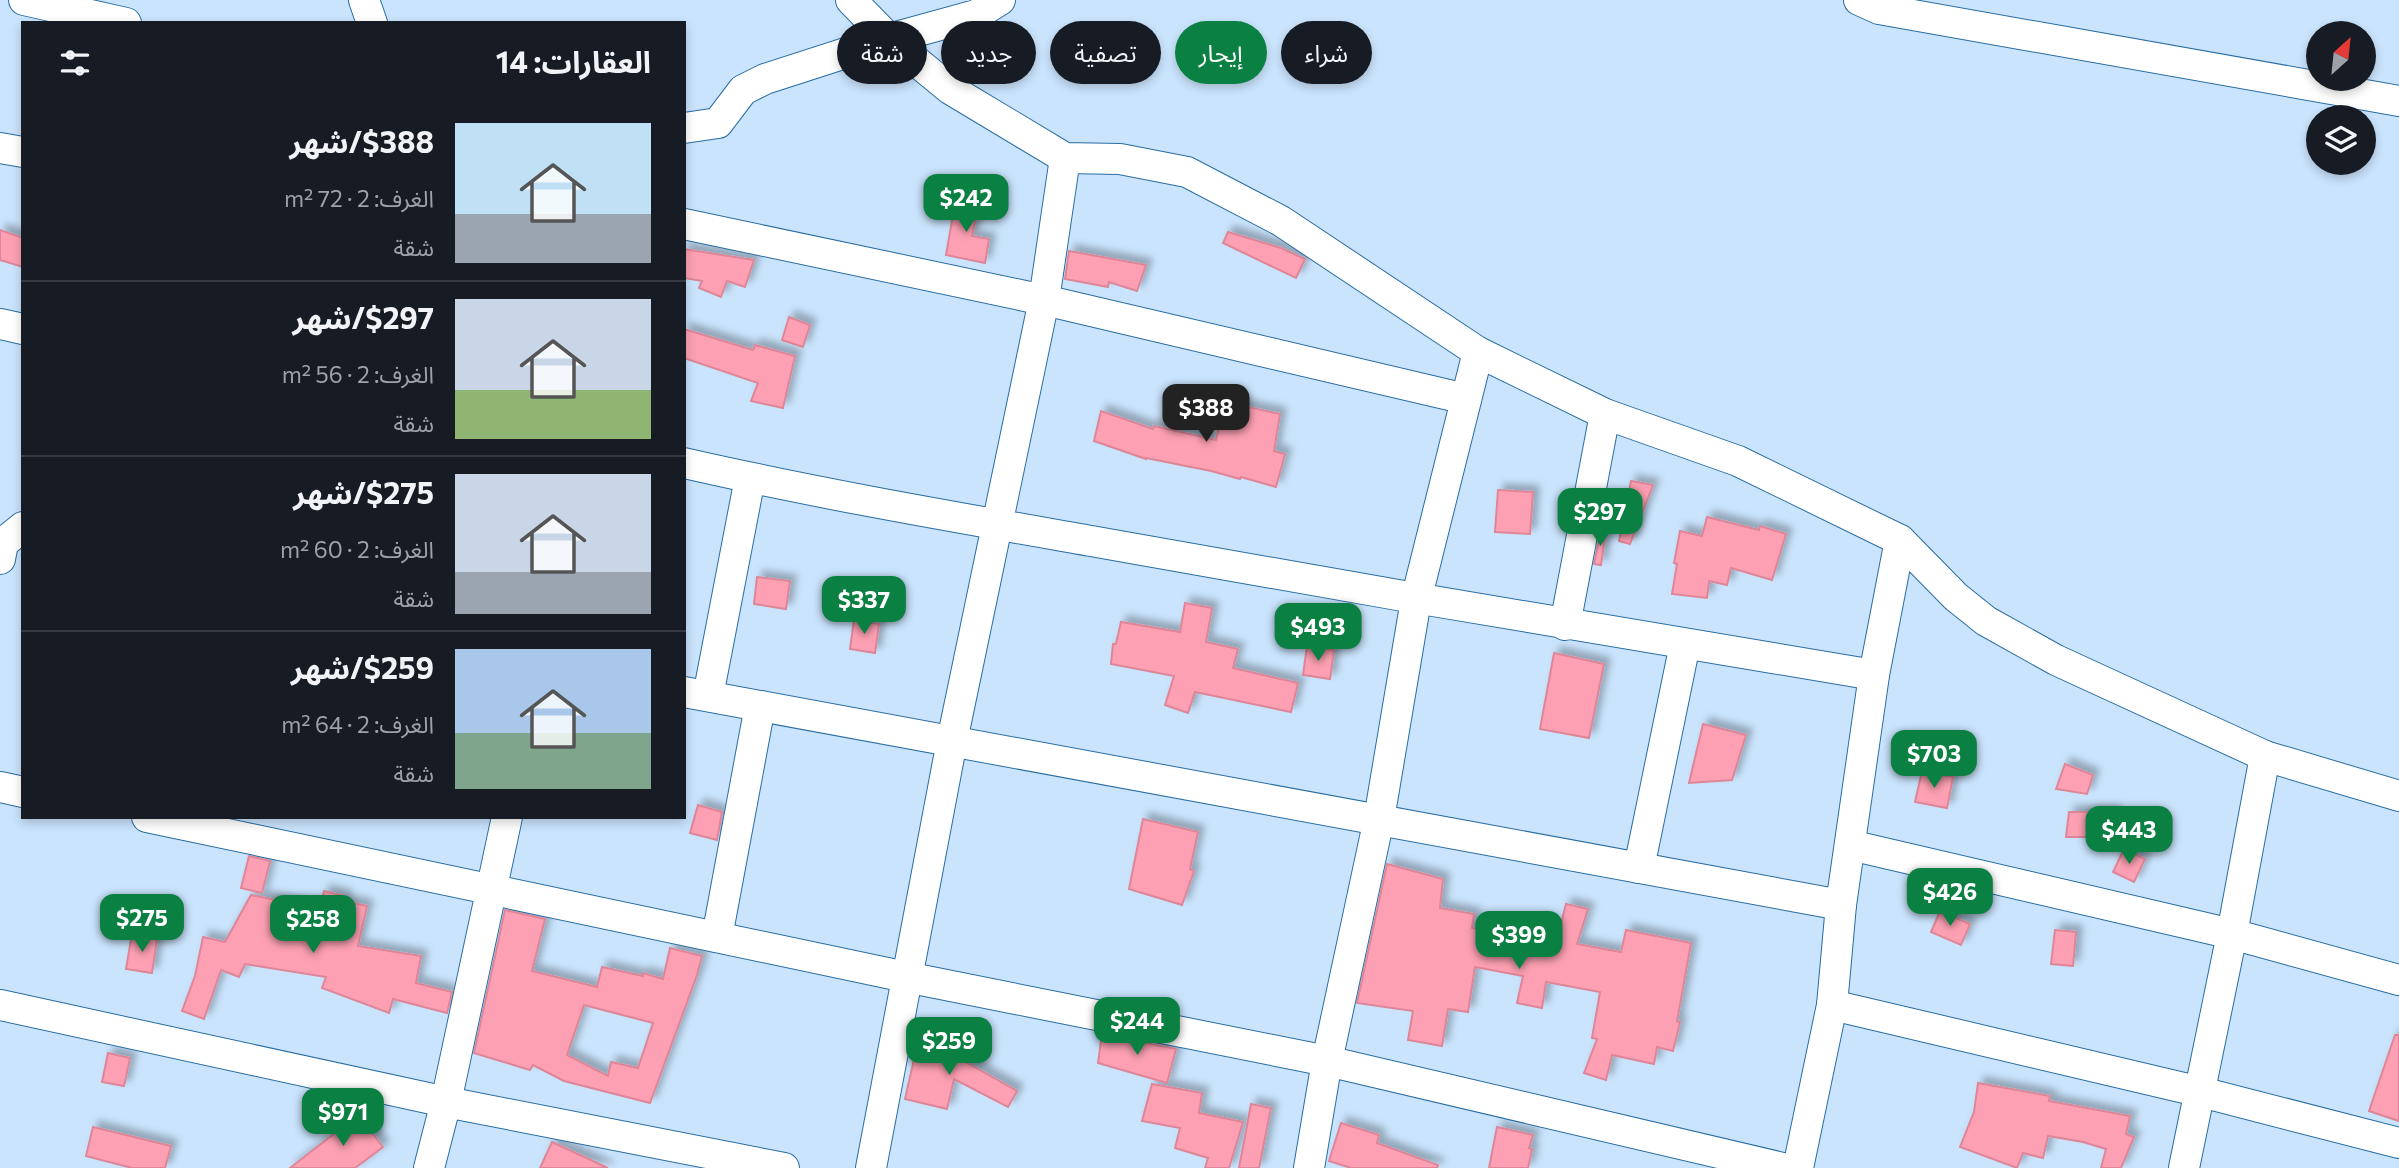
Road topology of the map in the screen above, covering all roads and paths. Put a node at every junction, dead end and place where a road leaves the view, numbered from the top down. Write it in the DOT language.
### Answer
graph roads {
  1 [pos="24,0"];
  2 [pos="364,0"];
  3 [pos="851,0"];
  4 [pos="1000,0"];
  5 [pos="1859,0"];
  6 [pos="88,7"];
  7 [pos="121,21"];
  8 [pos="371,21"];
  9 [pos="871,21"];
  10 [pos="927,29"];
  11 [pos="837,56"];
  12 [pos="927,70"];
  13 [pos="2399,101"];
  14 [pos="686,128"];
  15 [pos="0,148"];
  16 [pos="21,152"];
  17 [pos="1065,158"];
  18 [pos="686,224"];
  19 [pos="1044,300"];
  20 [pos="0,324"];
  21 [pos="21,329"];
  22 [pos="1478,352"];
  23 [pos="1466,399"];
  24 [pos="1605,414"];
  25 [pos="686,463"];
  26 [pos="750,478"];
  27 [pos="996,524"];
  28 [pos="1900,540"];
  29 [pos="1416,600"];
  30 [pos="1565,625"];
  31 [pos="1685,644"];
  32 [pos="1874,676"];
  33 [pos="696,694"];
  34 [pos="760,706"];
  35 [pos="952,741"];
  36 [pos="2265,756"];
  37 [pos="0,787"];
  38 [pos="21,792"];
  39 [pos="2399,796"];
  40 [pos="157,819"];
  41 [pos="507,819"];
  42 [pos="1379,819"];
  43 [pos="1850,845"];
  44 [pos="1639,868"];
  45 [pos="491,888"];
  46 [pos="1841,905"];
  47 [pos="2232,934"];
  48 [pos="717,937"];
  49 [pos="906,977"];
  50 [pos="2399,980"];
  51 [pos="0,1005"];
  52 [pos="1832,1005"];
  53 [pos="1326,1061"];
  54 [pos="2201,1092"];
  55 [pos="446,1102"];
  56 [pos="2399,1143"];
  57 [pos="429,1168"];
  58 [pos="784,1168"];
  59 [pos="871,1168"];
  60 [pos="1309,1168"];
  61 [pos="1783,1168"];
  62 [pos="1798,1168"];
  63 [pos="2184,1168"];
  1 -- 6 [label="street"];
  2 -- 8 [label="street"];
  3 -- 9 [label="street"];
  4 -- 10 [label="street"];
  5 -- 13 [label="street"];
  6 -- 7 [label="street"];
  11 -- 14 [label="street"];
  12 -- 17 [label="street"];
  15 -- 16 [label="street"];
  17 -- 19 [label="street"];
  17 -- 22 [label="street"];
  18 -- 19 [label="street"];
  19 -- 23 [label="street"];
  19 -- 27 [label="street"];
  20 -- 21 [label="street"];
  22 -- 23 [label="street"];
  22 -- 24 [label="street"];
  23 -- 29 [label="street"];
  24 -- 28 [label="street"];
  24 -- 30 [label="street"];
  25 -- 26 [label="street"];
  26 -- 27 [label="street"];
  26 -- 33 [label="street"];
  27 -- 29 [label="street"];
  27 -- 35 [label="street"];
  28 -- 32 [label="street"];
  28 -- 36 [label="street"];
  29 -- 30 [label="street"];
  29 -- 42 [label="street"];
  30 -- 31 [label="street"];
  31 -- 32 [label="street"];
  31 -- 44 [label="street"];
  32 -- 43 [label="street"];
  33 -- 34 [label="street"];
  34 -- 35 [label="street"];
  34 -- 48 [label="street"];
  35 -- 42 [label="street"];
  35 -- 49 [label="street"];
  36 -- 39 [label="street"];
  36 -- 47 [label="street"];
  37 -- 38 [label="street"];
  40 -- 45 [label="street"];
  41 -- 45 [label="street"];
  42 -- 44 [label="street"];
  42 -- 53 [label="street"];
  43 -- 46 [label="street"];
  43 -- 47 [label="street"];
  44 -- 46 [label="street"];
  45 -- 48 [label="street"];
  45 -- 55 [label="street"];
  46 -- 52 [label="street"];
  47 -- 50 [label="street"];
  47 -- 54 [label="street"];
  48 -- 49 [label="street"];
  49 -- 53 [label="street"];
  49 -- 59 [label="street"];
  51 -- 55 [label="street"];
  52 -- 54 [label="street"];
  52 -- 62 [label="street"];
  53 -- 60 [label="street"];
  53 -- 61 [label="street"];
  54 -- 56 [label="street"];
  54 -- 63 [label="street"];
  55 -- 57 [label="street"];
  55 -- 58 [label="street"];
}
